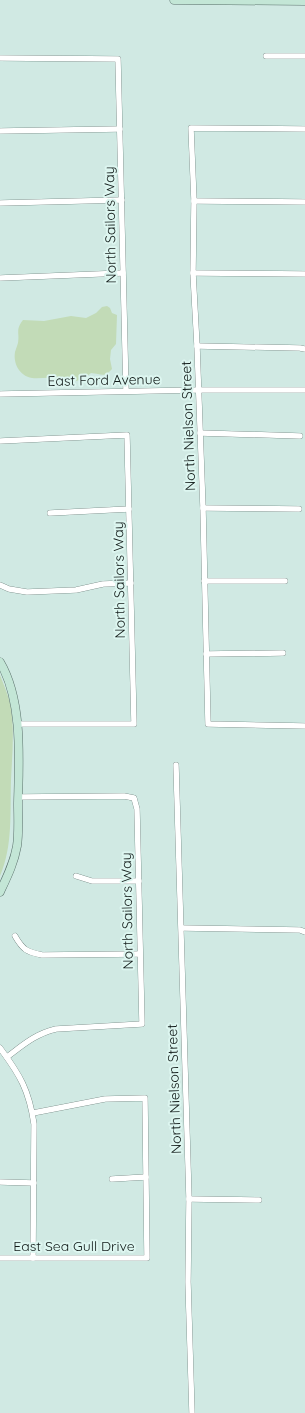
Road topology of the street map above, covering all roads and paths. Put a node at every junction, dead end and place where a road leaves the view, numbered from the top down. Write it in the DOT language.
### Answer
graph roads {
  1 [pos="174,0"];
  2 [pos="305,1"];
  3 [pos="266,56"];
  4 [pos="305,56"];
  5 [pos="0,58"];
  6 [pos="120,129"];
  7 [pos="305,129"];
  8 [pos="0,131"];
  9 [pos="122,200"];
  10 [pos="194,201"];
  11 [pos="305,202"];
  12 [pos="0,203"];
  13 [pos="123,273"];
  14 [pos="194,273"];
  15 [pos="305,274"];
  16 [pos="0,278"];
  17 [pos="197,346"];
  18 [pos="305,349"];
  19 [pos="198,390"];
  20 [pos="305,390"];
  21 [pos="126,391"];
  22 [pos="0,394"];
  23 [pos="200,433"];
  24 [pos="300,436"];
  25 [pos="0,440"];
  26 [pos="203,508"];
  27 [pos="129,509"];
  28 [pos="298,509"];
  29 [pos="50,513"];
  30 [pos="204,581"];
  31 [pos="285,581"];
  32 [pos="131,582"];
  33 [pos="0,585"];
  34 [pos="283,653"];
  35 [pos="206,654"];
  36 [pos="0,662"];
  37 [pos="18,724"];
  38 [pos="305,726"];
  39 [pos="176,765"];
  40 [pos="18,797"];
  41 [pos="76,876"];
  42 [pos="139,880"];
  43 [pos="0,892"];
  44 [pos="182,928"];
  45 [pos="305,932"];
  46 [pos="15,936"];
  47 [pos="140,954"];
  48 [pos="0,1048"];
  49 [pos="6,1057"];
  50 [pos="32,1113"];
  51 [pos="146,1177"];
  52 [pos="112,1179"];
  53 [pos="0,1182"];
  54 [pos="34,1183"];
  55 [pos="189,1199"];
  56 [pos="259,1200"];
  57 [pos="0,1258"];
  58 [pos="33,1258"];
  59 [pos="192,1413"];
  1 -- 2 [label="street"];
  3 -- 4 [label="street"];
  5 -- 6 [label="street, North Sailors Way"];
  6 -- 8 [label="street"];
  6 -- 9 [label="street, North Sailors Way"];
  7 -- 10 [label="street, North Nielson Street"];
  9 -- 12 [label="street"];
  9 -- 13 [label="street, North Sailors Way"];
  10 -- 11 [label="street"];
  10 -- 14 [label="street, North Nielson Street"];
  13 -- 16 [label="street"];
  13 -- 21 [label="street, North Sailors Way"];
  14 -- 15 [label="street"];
  14 -- 17 [label="street, North Nielson Street"];
  17 -- 18 [label="street"];
  17 -- 19 [label="street, North Nielson Street"];
  19 -- 20 [label="street, East Ford Avenue"];
  19 -- 21 [label="street, East Ford Avenue"];
  19 -- 23 [label="street, North Nielson Street"];
  21 -- 22 [label="street, East Ford Avenue"];
  23 -- 24 [label="street"];
  23 -- 26 [label="street, North Nielson Street"];
  25 -- 27 [label="street, North Sailors Way"];
  26 -- 28 [label="street"];
  26 -- 30 [label="street, North Nielson Street"];
  27 -- 29 [label="street"];
  27 -- 32 [label="street, North Sailors Way"];
  30 -- 31 [label="street"];
  30 -- 35 [label="street, North Nielson Street"];
  32 -- 33 [label="street"];
  32 -- 37 [label="street, North Sailors Way"];
  34 -- 35 [label="street"];
  35 -- 38 [label="street, North Nielson Street"];
  36 -- 37 [label="street"];
  37 -- 40 [label="street"];
  39 -- 44 [label="street, North Nielson Street"];
  40 -- 42 [label="street, North Sailors Way"];
  40 -- 43 [label="street"];
  41 -- 42 [label="street"];
  42 -- 47 [label="street, North Sailors Way"];
  44 -- 45 [label="street"];
  44 -- 55 [label="street, North Nielson Street"];
  46 -- 47 [label="street"];
  47 -- 49 [label="street, North Sailors Way"];
  48 -- 49 [label="street"];
  49 -- 50 [label="street"];
  50 -- 51 [label="street"];
  50 -- 54 [label="street"];
  51 -- 52 [label="street"];
  51 -- 58 [label="street, East Sea Gull Drive"];
  53 -- 54 [label="street"];
  54 -- 58 [label="street"];
  55 -- 56 [label="street"];
  55 -- 59 [label="street, North Nielson Street"];
  57 -- 58 [label="street, East Sea Gull Drive"];
}
